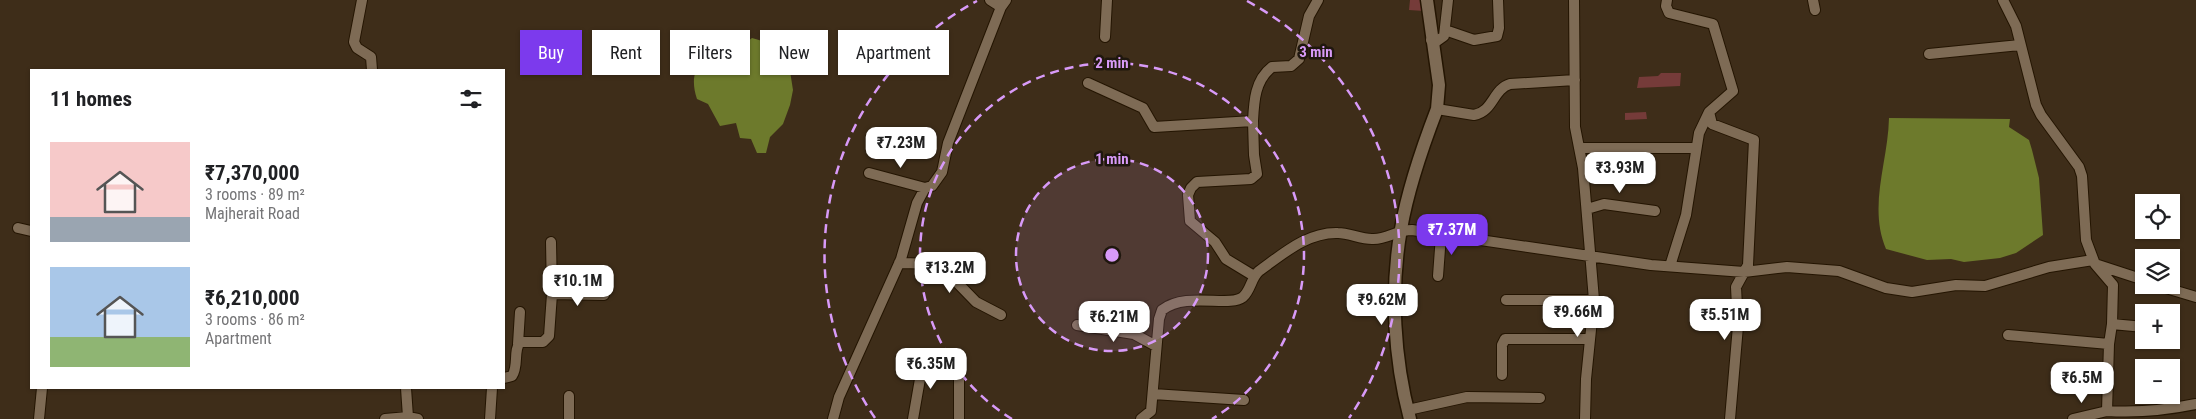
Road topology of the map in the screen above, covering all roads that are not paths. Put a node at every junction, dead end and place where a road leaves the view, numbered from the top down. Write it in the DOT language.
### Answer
graph roads {
  1 [pos="362,0"];
  2 [pos="990,0"];
  3 [pos="1107,0"];
  4 [pos="1318,0"];
  5 [pos="1427,0"];
  6 [pos="1448,0"];
  7 [pos="1498,0"];
  8 [pos="1574,0"];
  9 [pos="1667,0"];
  10 [pos="2003,0"];
  11 [pos="1004,3"];
  12 [pos="1445,30"];
  13 [pos="1105,37"];
  14 [pos="1431,40"];
  15 [pos="2020,45"];
  16 [pos="1928,54"];
  17 [pos="372,69"];
  18 [pos="1575,80"];
  19 [pos="1088,84"];
  20 [pos="1437,109"];
  21 [pos="1709,112"];
  22 [pos="1254,121"];
  23 [pos="1580,148"];
  24 [pos="1696,148"];
  25 [pos="869,173"];
  26 [pos="925,188"];
  27 [pos="1587,209"];
  28 [pos="1655,211"];
  29 [pos="18,228"];
  30 [pos="30,230"];
  31 [pos="1400,230"];
  32 [pos="1441,235"];
  33 [pos="551,242"];
  34 [pos="1591,256"];
  35 [pos="2094,262"];
  36 [pos="899,263"];
  37 [pos="1670,266"];
  38 [pos="1744,272"];
  39 [pos="1254,276"];
  40 [pos="1438,276"];
  41 [pos="2135,277"];
  42 [pos="2180,292"];
  43 [pos="552,294"];
  44 [pos="604,295"];
  45 [pos="2196,297"];
  46 [pos="1506,300"];
  47 [pos="1594,300"];
  48 [pos="520,312"];
  49 [pos="1001,315"];
  50 [pos="2112,324"];
  51 [pos="1077,325"];
  52 [pos="2135,326"];
  53 [pos="2008,335"];
  54 [pos="1590,338"];
  55 [pos="518,344"];
  56 [pos="2109,344"];
  57 [pos="1156,346"];
  58 [pos="924,356"];
  59 [pos="1502,375"];
  60 [pos="505,378"];
  61 [pos="959,379"];
  62 [pos="42,389"];
  63 [pos="406,389"];
  64 [pos="492,389"];
  65 [pos="1153,394"];
  66 [pos="569,396"];
  67 [pos="1540,398"];
  68 [pos="1244,400"];
  69 [pos="2196,404"];
  70 [pos="2107,411"];
  71 [pos="1409,414"];
  72 [pos="413,418"];
  73 [pos="39,419"];
  74 [pos="385,419"];
  75 [pos="490,419"];
  76 [pos="569,419"];
  77 [pos="832,419"];
  78 [pos="913,419"];
  79 [pos="959,419"];
  80 [pos="1141,419"];
  81 [pos="1585,419"];
  82 [pos="1730,419"];
  83 [pos="2073,419"];
  1 -- 17 [label="street"];
  2 -- 11 [label="street"];
  3 -- 13 [label="street"];
  4 -- 22 [label="street"];
  5 -- 14 [label="street"];
  6 -- 12 [label="street"];
  7 -- 12 [label="street"];
  8 -- 18 [label="street"];
  9 -- 21 [label="street"];
  10 -- 15 [label="street"];
  11 -- 26 [label="street"];
  12 -- 14 [label="street"];
  14 -- 20 [label="street"];
  15 -- 16 [label="street"];
  15 -- 35 [label="street"];
  18 -- 20 [label="street"];
  18 -- 23 [label="street"];
  19 -- 22 [label="street"];
  20 -- 31 [label="street"];
  21 -- 24 [label="street"];
  21 -- 38 [label="street"];
  22 -- 39 [label="street"];
  23 -- 24 [label="street"];
  23 -- 27 [label="street"];
  24 -- 37 [label="street"];
  25 -- 26 [label="street"];
  26 -- 36 [label="street"];
  27 -- 28 [label="street"];
  27 -- 34 [label="street"];
  29 -- 30 [label="street"];
  31 -- 32 [label="street"];
  31 -- 39 [label="street"];
  31 -- 71 [label="street"];
  32 -- 34 [label="street"];
  32 -- 40 [label="street"];
  33 -- 43 [label="street"];
  34 -- 37 [label="street"];
  34 -- 47 [label="street"];
  35 -- 38 [label="street"];
  35 -- 41 [label="street"];
  35 -- 50 [label="street"];
  36 -- 49 [label="street"];
  36 -- 77 [label="street"];
  37 -- 38 [label="street"];
  38 -- 82 [label="street"];
  39 -- 57 [label="street"];
  42 -- 45 [label="street"];
  43 -- 44 [label="street"];
  43 -- 55 [label="street"];
  46 -- 47 [label="street"];
  47 -- 54 [label="street"];
  48 -- 55 [label="street"];
  50 -- 52 [label="street"];
  50 -- 56 [label="street"];
  51 -- 57 [label="street"];
  53 -- 56 [label="street"];
  54 -- 59 [label="street"];
  54 -- 81 [label="street"];
  55 -- 60 [label="street"];
  56 -- 70 [label="street"];
  57 -- 65 [label="street"];
  58 -- 78 [label="street"];
  61 -- 79 [label="street"];
  62 -- 73 [label="street"];
  63 -- 72 [label="street"];
  64 -- 75 [label="street"];
  65 -- 68 [label="street"];
  65 -- 80 [label="street"];
  66 -- 76 [label="street"];
  67 -- 71 [label="street"];
  69 -- 70 [label="street"];
  70 -- 83 [label="street"];
  72 -- 74 [label="street"];
}
